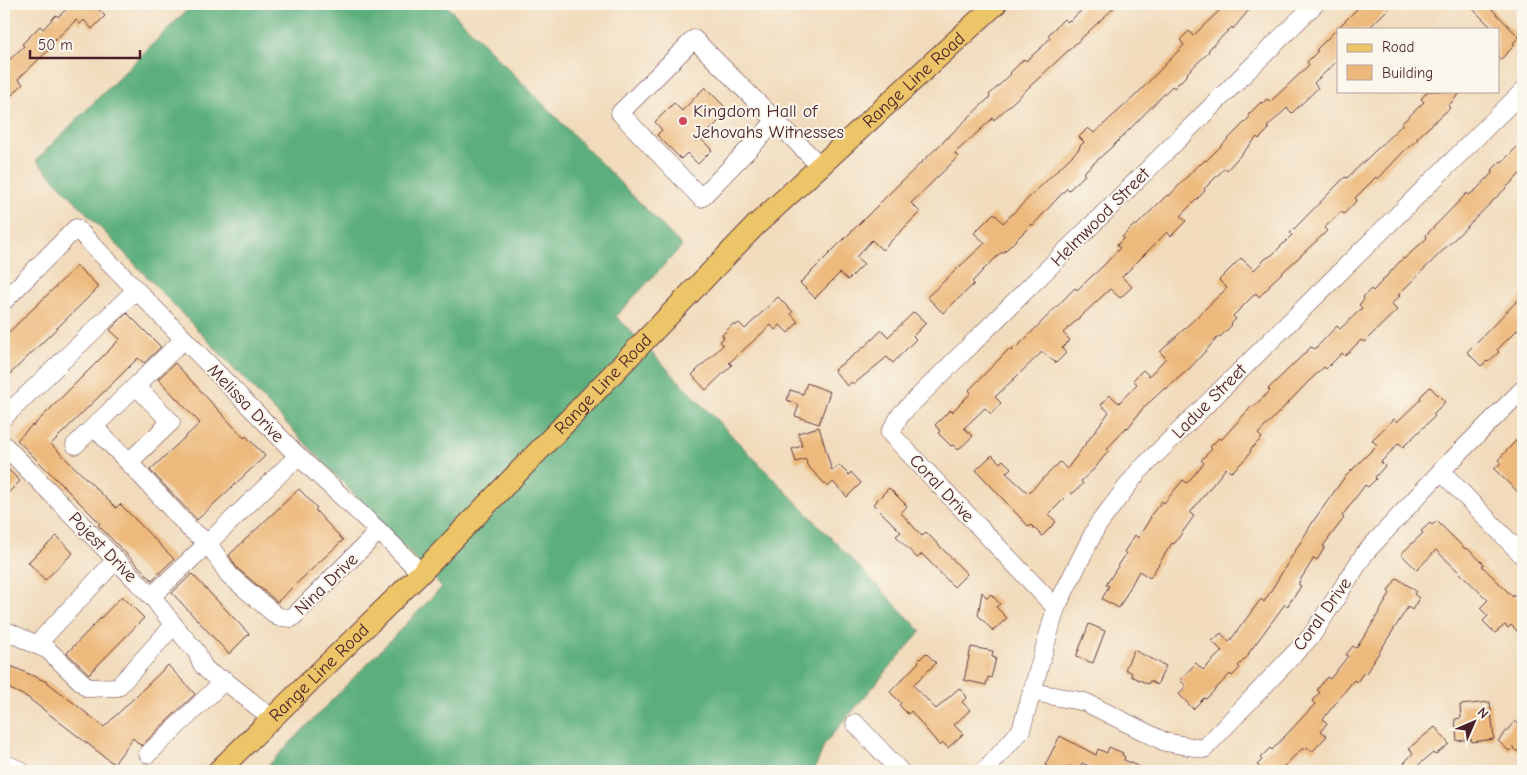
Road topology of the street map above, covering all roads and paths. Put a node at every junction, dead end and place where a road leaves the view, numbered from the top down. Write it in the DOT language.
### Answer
graph roads {
  1 [pos="996,4"];
  2 [pos="1315,4"];
  3 [pos="1523,91"];
  4 [pos="776,121"];
  5 [pos="820,166"];
  6 [pos="136,290"];
  7 [pos="4,301"];
  8 [pos="184,339"];
  9 [pos="136,386"];
  10 [pos="1523,389"];
  11 [pos="4,417"];
  12 [pos="94,427"];
  13 [pos="890,433"];
  14 [pos="4,445"];
  15 [pos="75,446"];
  16 [pos="298,456"];
  17 [pos="129,462"];
  18 [pos="1441,471"];
  19 [pos="379,532"];
  20 [pos="208,543"];
  21 [pos="1523,556"];
  22 [pos="116,560"];
  23 [pos="421,574"];
  24 [pos="152,596"];
  25 [pos="1056,608"];
  26 [pos="173,626"];
  27 [pos="4,630"];
  28 [pos="37,644"];
  29 [pos="224,680"];
  30 [pos="1033,692"];
  31 [pos="273,719"];
  32 [pos="855,723"];
  33 [pos="148,754"];
  34 [pos="4,763"];
  35 [pos="21,771"];
  36 [pos="218,771"];
  37 [pos="900,771"];
  38 [pos="985,771"];
  1 -- 5 [label="main road, Range Line Road"];
  2 -- 13 [label="street, Helmwood Street"];
  3 -- 25 [label="street, Ladue Street"];
  4 -- 4 [label="street"];
  4 -- 5 [label="street"];
  5 -- 23 [label="main road, Range Line Road"];
  6 -- 7 [label="street, Melissa Drive"];
  6 -- 8 [label="street, Melissa Drive"];
  6 -- 11 [label="street"];
  8 -- 9 [label="street"];
  8 -- 16 [label="street, Melissa Drive"];
  9 -- 12 [label="street"];
  9 -- 17 [label="street"];
  10 -- 18 [label="street, Coral Drive"];
  12 -- 15 [label="street"];
  12 -- 17 [label="street, Nina Drive"];
  13 -- 25 [label="street, Coral Drive"];
  14 -- 22 [label="street, Pojest Drive"];
  16 -- 19 [label="street, Melissa Drive"];
  16 -- 20 [label="street"];
  17 -- 20 [label="street, Nina Drive"];
  18 -- 21 [label="street"];
  18 -- 30 [label="street, Coral Drive"];
  19 -- 20 [label="street, Nina Drive"];
  19 -- 23 [label="street, Melissa Drive"];
  20 -- 24 [label="street"];
  22 -- 24 [label="street, Pojest Drive"];
  22 -- 28 [label="street"];
  23 -- 31 [label="main road, Range Line Road"];
  24 -- 26 [label="street, Pojest Drive"];
  25 -- 30 [label="street, Ladue Street"];
  26 -- 28 [label="street"];
  26 -- 29 [label="street, Pojest Drive"];
  27 -- 28 [label="street"];
  29 -- 31 [label="street, Pojest Drive"];
  29 -- 33 [label="street"];
  30 -- 38 [label="street, Ladue Street"];
  31 -- 36 [label="main road, Range Line Road"];
  32 -- 37 [label="street"];
  34 -- 35 [label="street"];
}
